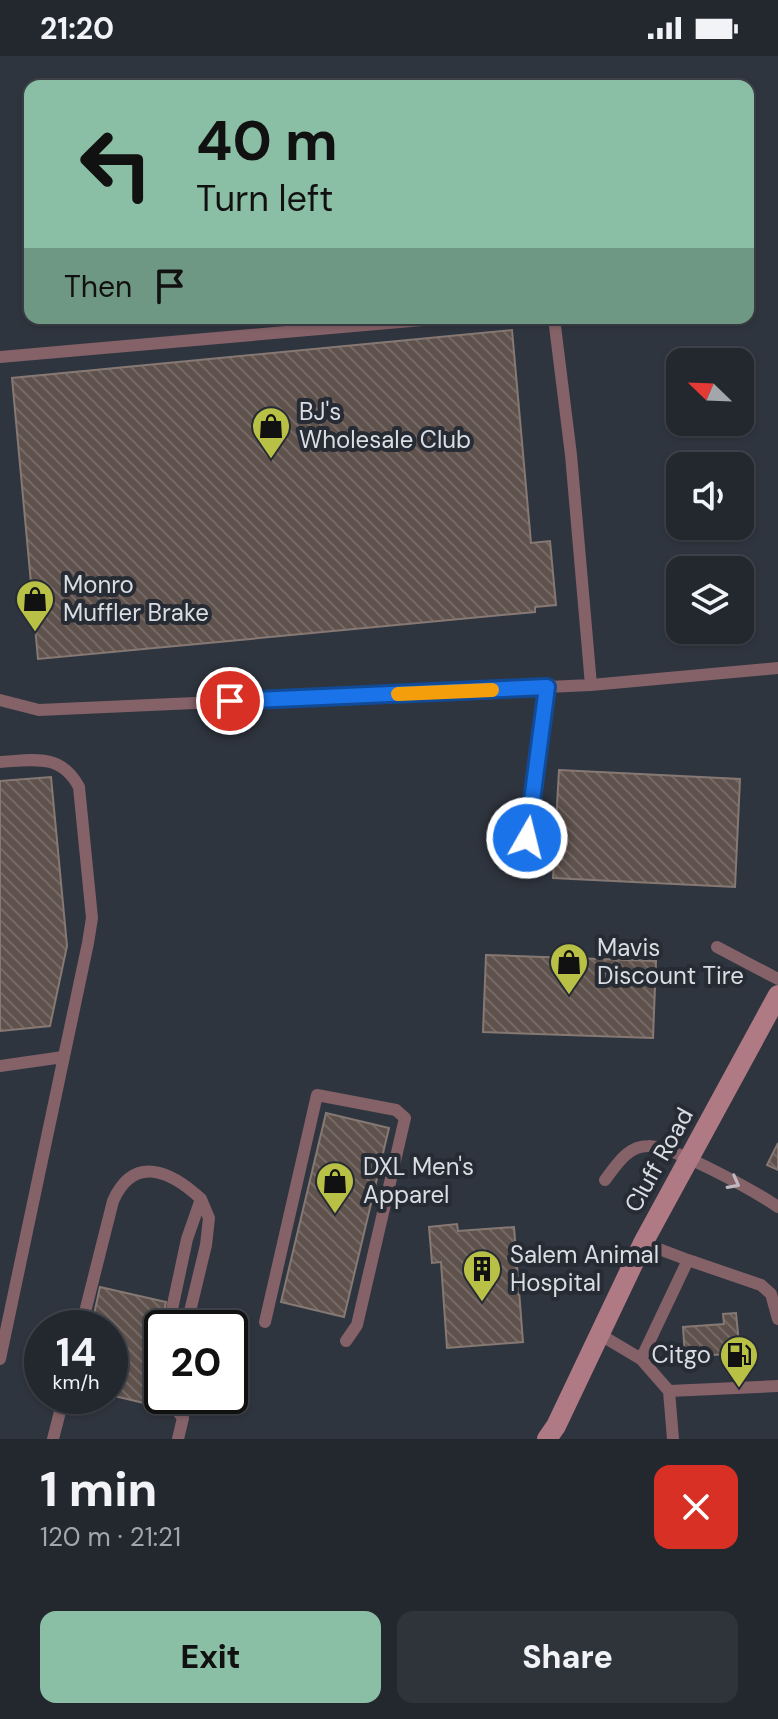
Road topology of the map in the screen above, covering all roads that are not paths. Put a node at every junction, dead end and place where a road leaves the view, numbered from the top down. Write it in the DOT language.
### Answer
graph roads {
  1 [pos="377,324"];
  2 [pos="555,324"];
  3 [pos="0,357"];
  4 [pos="778,668"];
  5 [pos="591,685"];
  6 [pos="547,687"];
  7 [pos="0,700"];
  8 [pos="0,762"];
  9 [pos="527,838"];
  10 [pos="717,947"];
  11 [pos="778,979"];
  12 [pos="778,995"];
  13 [pos="63,1057"];
  14 [pos="0,1066"];
  15 [pos="689,1159"];
  16 [pos="605,1180"];
  17 [pos="201,1199"];
  18 [pos="778,1207"];
  19 [pos="643,1243"];
  20 [pos="688,1260"];
  21 [pos="86,1310"];
  22 [pos="172,1310"];
  23 [pos="190,1310"];
  24 [pos="778,1319"];
  25 [pos="265,1322"];
  26 [pos="599,1334"];
  27 [pos="346,1341"];
  28 [pos="0,1359"];
  29 [pos="641,1359"];
  30 [pos="778,1386"];
  31 [pos="669,1391"];
  32 [pos="59,1414"];
  33 [pos="180,1414"];
  34 [pos="53,1439"];
  35 [pos="178,1439"];
  36 [pos="547,1439"];
  37 [pos="673,1439"];
  1 -- 3 [label="lane"];
  2 -- 5 [label="lane"];
  4 -- 5 [label="lane"];
  5 -- 6 [label="lane"];
  6 -- 7 [label="lane"];
  6 -- 9 [label="lane"];
  8 -- 13 [label="lane"];
  10 -- 11 [label="lane"];
  12 -- 15 [label="street, Cluff Road"];
  13 -- 14 [label="lane"];
  13 -- 28 [label="lane"];
  15 -- 16 [label="lane"];
  15 -- 18 [label="lane, one-way"];
  15 -- 19 [label="street, Cluff Road"];
  17 -- 21 [label="lane"];
  17 -- 22 [label="lane"];
  17 -- 23 [label="lane"];
  19 -- 20 [label="lane"];
  19 -- 26 [label="street, Cluff Road"];
  20 -- 24 [label="lane"];
  20 -- 29 [label="lane"];
  25 -- 27 [label="lane"];
  26 -- 29 [label="lane"];
  26 -- 36 [label="street, Cluff Road"];
  29 -- 31 [label="lane"];
  30 -- 31 [label="lane"];
  31 -- 37 [label="lane"];
  32 -- 34 [label="lane"];
  33 -- 35 [label="lane"];
}
